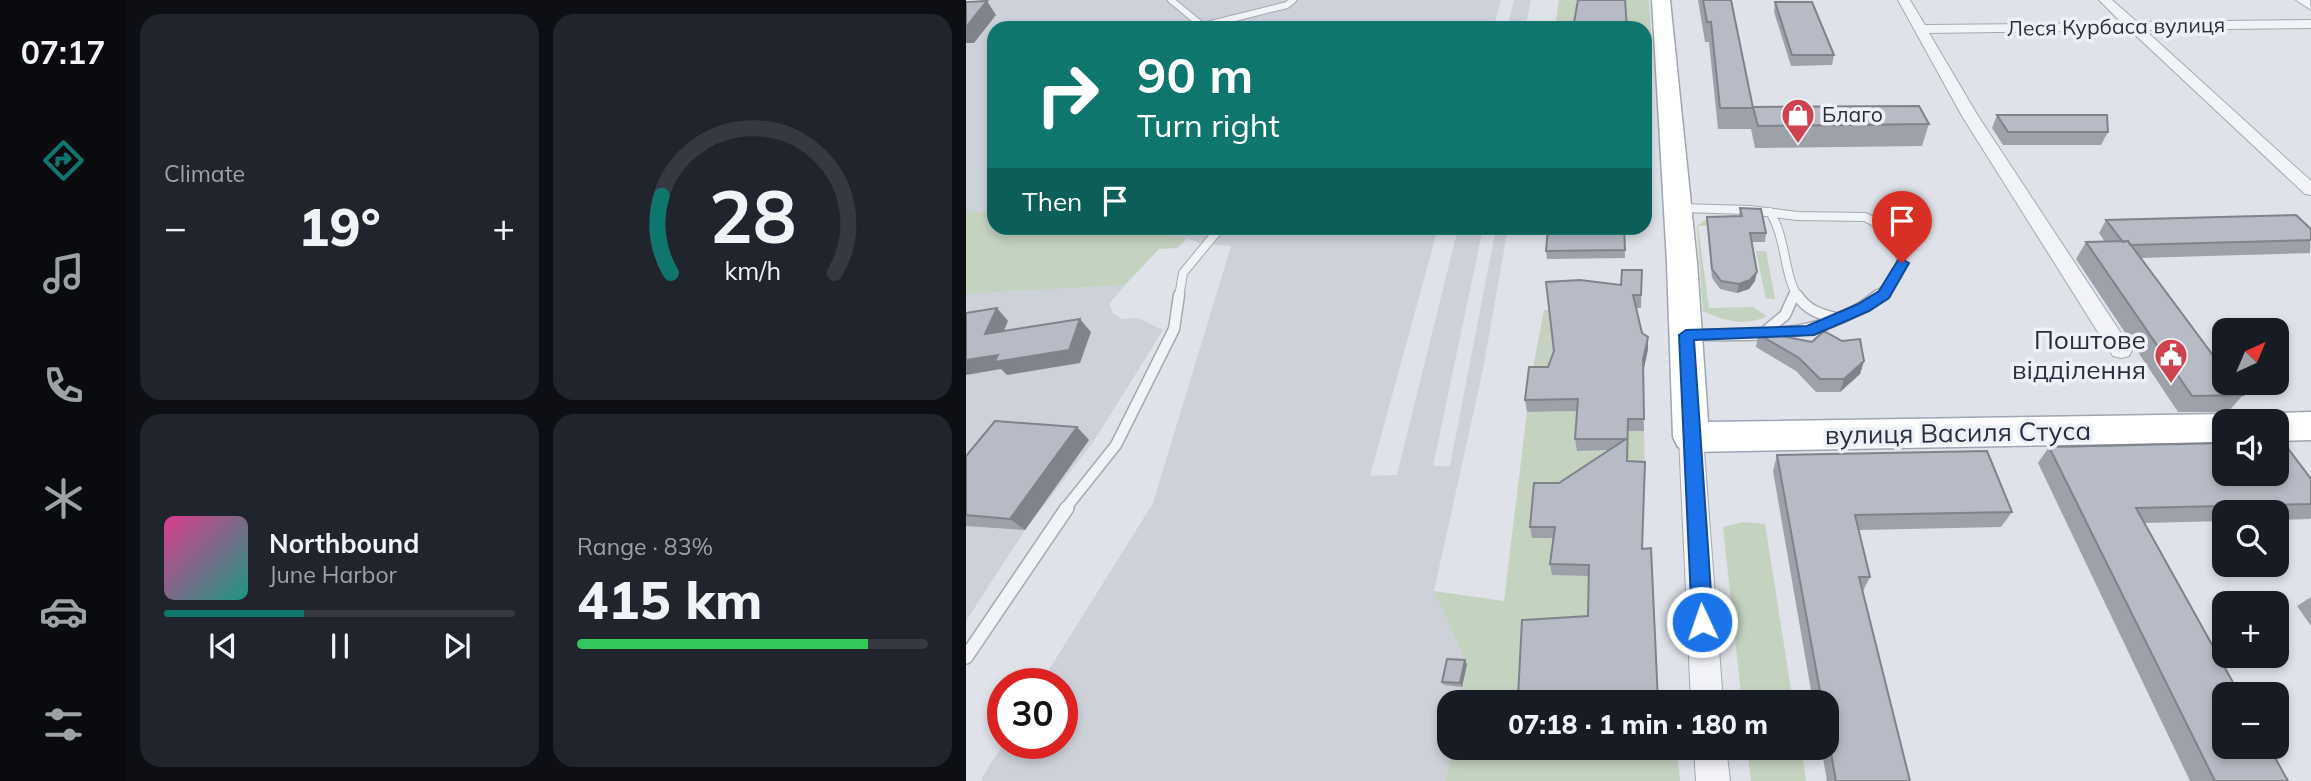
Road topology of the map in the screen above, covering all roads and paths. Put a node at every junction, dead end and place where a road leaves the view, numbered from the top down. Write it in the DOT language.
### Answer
graph roads {
  1 [pos="977,0"];
  2 [pos="1171,0"];
  3 [pos="1293,0"];
  4 [pos="1661,0"];
  5 [pos="1904,0"];
  6 [pos="2105,0"];
  7 [pos="2302,0"];
  8 [pos="966,2"];
  9 [pos="2311,6"];
  10 [pos="1197,21"];
  11 [pos="1220,21"];
  12 [pos="2311,24"];
  13 [pos="2135,27"];
  14 [pos="1921,29"];
  15 [pos="2311,190"];
  16 [pos="1678,208"];
  17 [pos="1770,212"];
  18 [pos="1214,235"];
  19 [pos="1794,294"];
  20 [pos="1840,318"];
  21 [pos="1686,335"];
  22 [pos="1761,335"];
  23 [pos="2121,351"];
  24 [pos="2311,426"];
  25 [pos="2289,427"];
  26 [pos="2212,428"];
  27 [pos="1691,437"];
  28 [pos="966,657"];
  29 [pos="1706,690"];
  30 [pos="1711,760"];
  31 [pos="1713,781"];
  1 -- 8 [label="lane"];
  2 -- 10 [label="lane"];
  3 -- 11 [label="lane"];
  4 -- 16 [label="main road"];
  5 -- 14 [label="street"];
  6 -- 13 [label="street"];
  7 -- 9 [label="street"];
  12 -- 13 [label="street, Леся Курбаса вулиця"];
  13 -- 14 [label="street, Леся Курбаса вулиця"];
  13 -- 15 [label="street"];
  14 -- 23 [label="street"];
  16 -- 17 [label="lane"];
  16 -- 21 [label="main road"];
  17 -- 19 [label="lane"];
  17 -- 20 [label="lane"];
  18 -- 28 [label="lane"];
  19 -- 20 [label="lane"];
  19 -- 22 [label="lane"];
  20 -- 22 [label="lane"];
  21 -- 22 [label="lane"];
  21 -- 27 [label="main road"];
  24 -- 25 [label="main road"];
  26 -- 27 [label="main road, вулиця Василя Стуса"];
  27 -- 29 [label="street"];
  30 -- 31 [label="street"];
}
